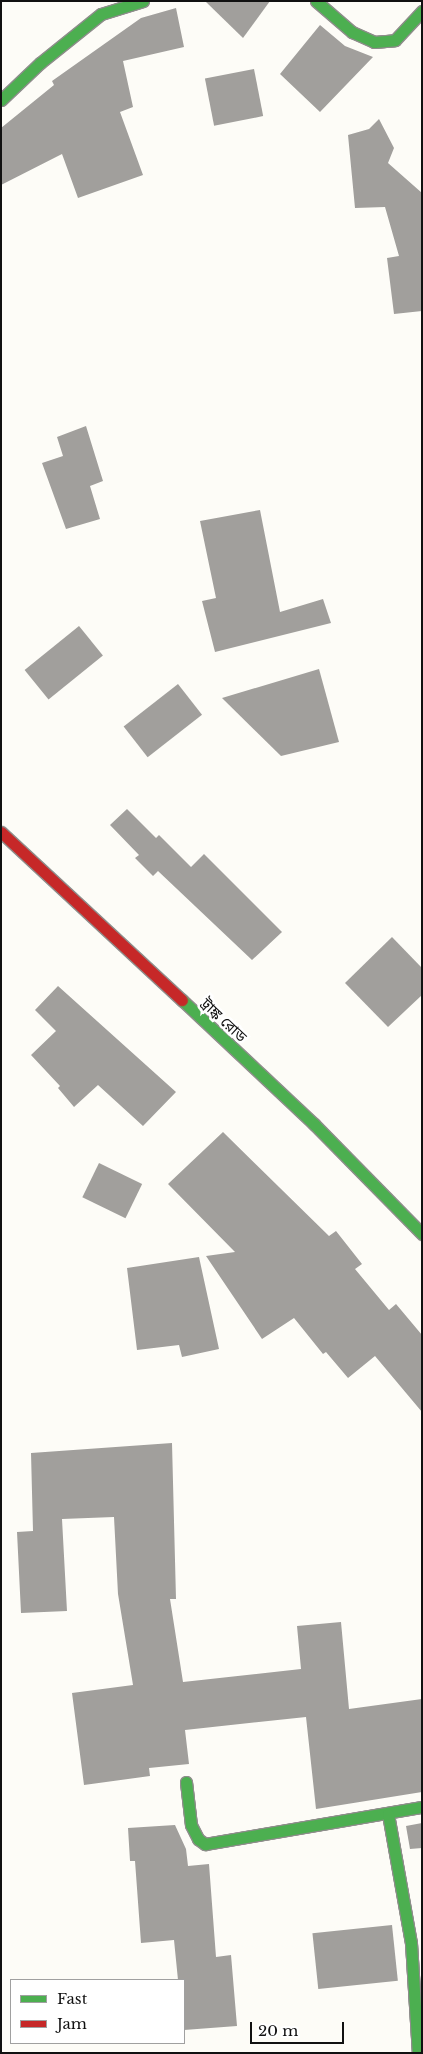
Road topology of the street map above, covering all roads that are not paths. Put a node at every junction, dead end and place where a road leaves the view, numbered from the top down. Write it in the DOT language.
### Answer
graph roads {
  1 [pos="143,1"];
  2 [pos="316,1"];
  3 [pos="422,11"];
  4 [pos="1,100"];
  5 [pos="1,832"];
  6 [pos="422,1234"];
  7 [pos="186,1782"];
  8 [pos="422,1807"];
  9 [pos="388,1814"];
  10 [pos="418,2053"];
  1 -- 4 [label="street"];
  2 -- 3 [label="street"];
  5 -- 6 [label="street, ট্রাঙ্ক রোড"];
  7 -- 9 [label="street"];
  8 -- 9 [label="street"];
  9 -- 10 [label="street"];
}
